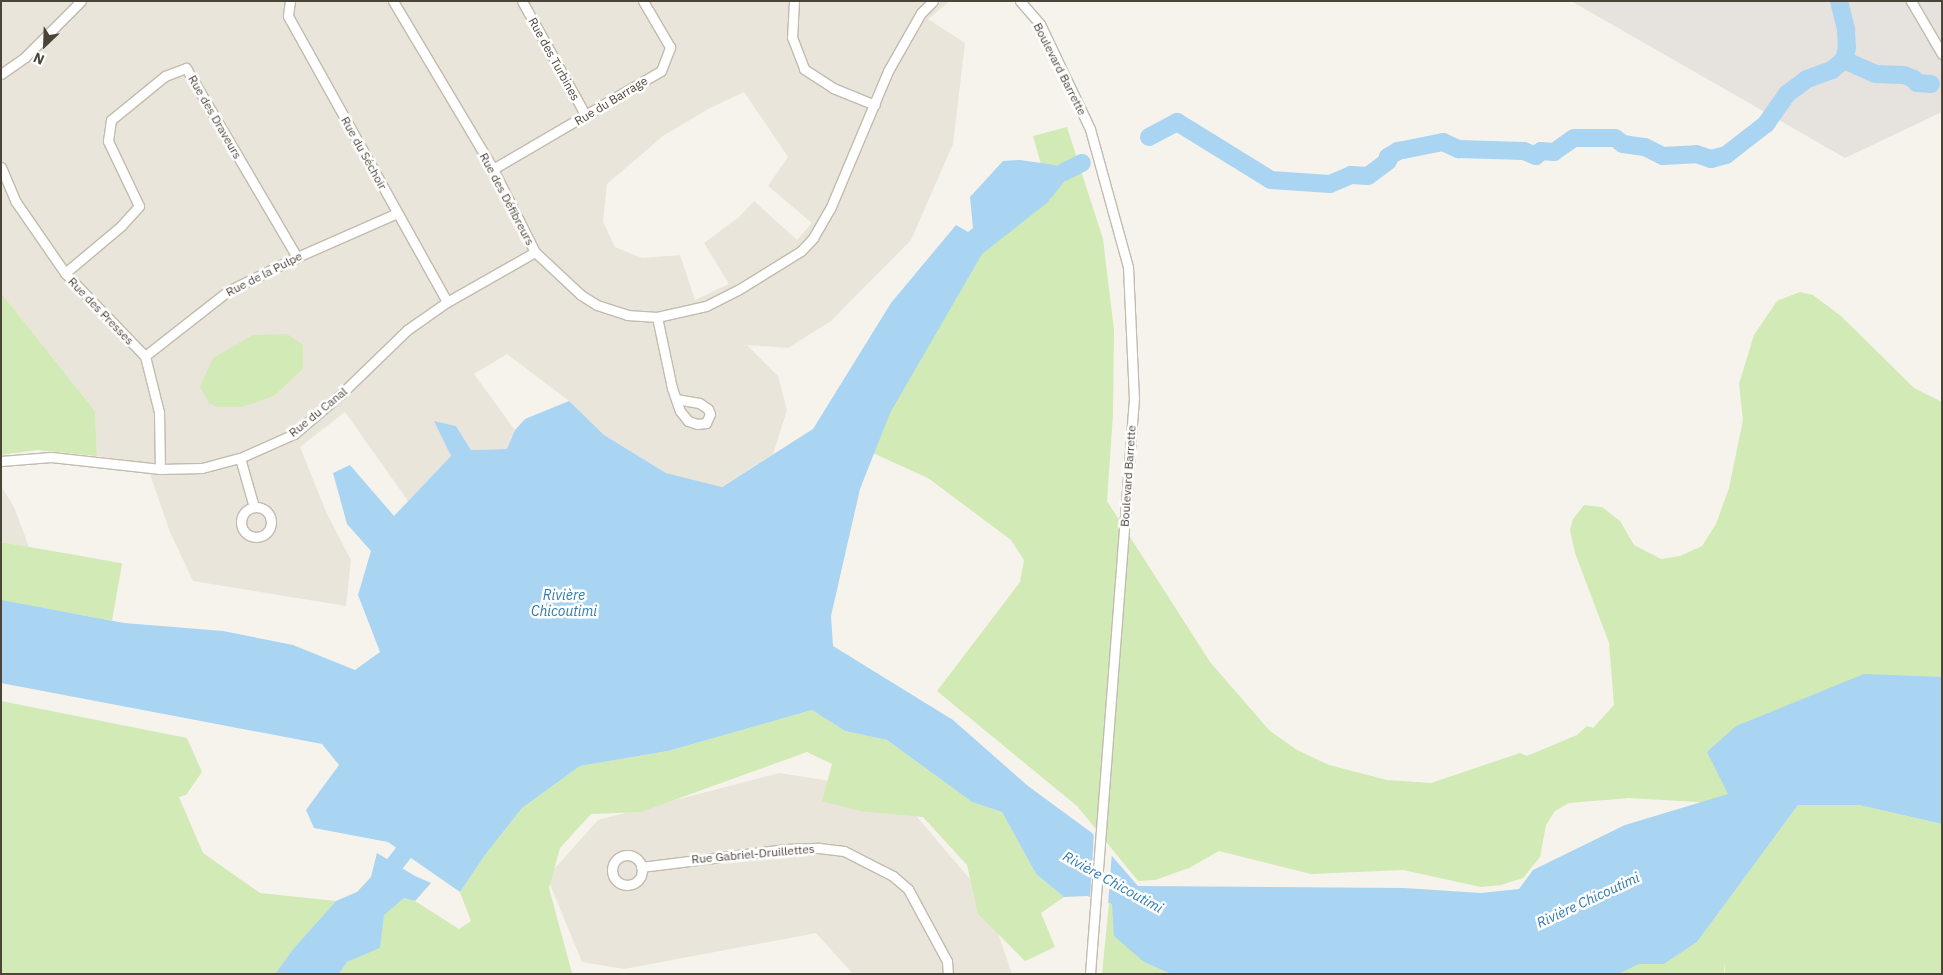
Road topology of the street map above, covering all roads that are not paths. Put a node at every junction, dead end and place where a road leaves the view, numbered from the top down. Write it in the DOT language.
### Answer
graph roads {
  1 [pos="81,1"];
  2 [pos="290,1"];
  3 [pos="393,1"];
  4 [pos="522,1"];
  5 [pos="643,1"];
  6 [pos="794,1"];
  7 [pos="933,1"];
  8 [pos="1020,1"];
  9 [pos="1911,1"];
  10 [pos="1942,54"];
  11 [pos="1,74"];
  12 [pos="875,105"];
  13 [pos="586,116"];
  14 [pos="1,167"];
  15 [pos="493,169"];
  16 [pos="397,213"];
  17 [pos="535,252"];
  18 [pos="297,257"];
  19 [pos="65,273"];
  20 [pos="447,302"];
  21 [pos="657,317"];
  22 [pos="145,356"];
  23 [pos="676,399"];
  24 [pos="240,458"];
  25 [pos="1,461"];
  26 [pos="160,469"];
  27 [pos="254,507"];
  28 [pos="642,867"];
  29 [pos="948,974"];
  30 [pos="1090,974"];
  1 -- 11 [label="street"];
  2 -- 16 [label="street, Rue du Séchoir"];
  3 -- 15 [label="street, Rue des Défibreurs"];
  4 -- 13 [label="street, Rue des Turbines"];
  5 -- 13 [label="street, Rue du Barrage"];
  6 -- 12 [label="street"];
  7 -- 12 [label="street, Rue des Défibreurs"];
  8 -- 30 [label="street, Boulevard Barrette"];
  9 -- 10 [label="street"];
  12 -- 21 [label="street, Rue des Défibreurs"];
  13 -- 15 [label="street, Rue du Barrage"];
  14 -- 19 [label="street, Rue des Presses"];
  15 -- 17 [label="street, Rue des Défibreurs"];
  16 -- 18 [label="street, Rue de la Pulpe"];
  16 -- 20 [label="street, Rue du Séchoir"];
  17 -- 20 [label="street, Rue du Canal"];
  17 -- 21 [label="street, Rue des Défibreurs"];
  18 -- 19 [label="street, Rue des Draveurs"];
  18 -- 22 [label="street, Rue de la Pulpe"];
  19 -- 22 [label="street, Rue des Presses"];
  20 -- 24 [label="street, Rue du Canal"];
  21 -- 23 [label="street"];
  22 -- 26 [label="street, Rue des Presses"];
  24 -- 26 [label="street, Rue du Canal"];
  24 -- 27 [label="street"];
  25 -- 26 [label="street, Rue du Canal"];
  28 -- 29 [label="street, Rue Gabriel-Druillettes"];
}
